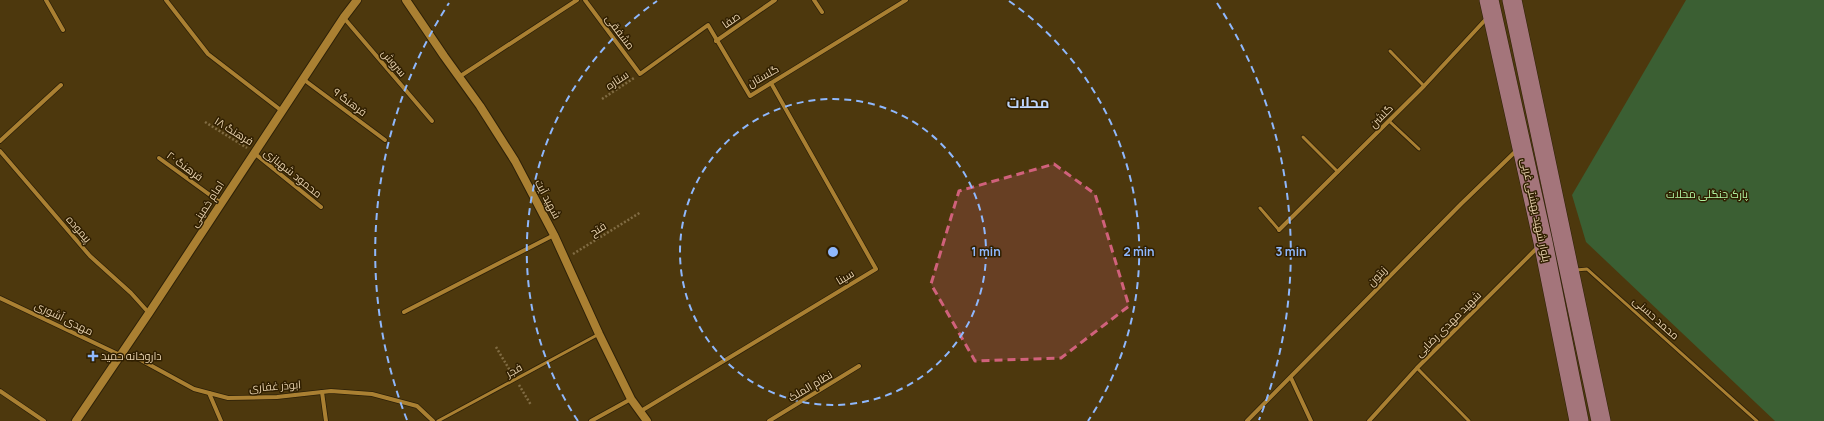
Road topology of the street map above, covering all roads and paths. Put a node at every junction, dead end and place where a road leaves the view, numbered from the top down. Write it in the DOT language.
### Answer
graph roads {
  1 [pos="46,0"];
  2 [pos="166,0"];
  3 [pos="357,0"];
  4 [pos="406,0"];
  5 [pos="577,0"];
  6 [pos="585,0"];
  7 [pos="775,0"];
  8 [pos="814,0"];
  9 [pos="906,0"];
  10 [pos="1514,2"];
  11 [pos="1491,6"];
  12 [pos="822,12"];
  13 [pos="344,17"];
  14 [pos="63,30"];
  15 [pos="716,41"];
  16 [pos="1390,51"];
  17 [pos="640,74"];
  18 [pos="459,77"];
  19 [pos="303,79"];
  20 [pos="771,83"];
  21 [pos="61,85"];
  22 [pos="1424,86"];
  23 [pos="602,99"];
  24 [pos="282,111"];
  25 [pos="432,121"];
  26 [pos="1389,121"];
  27 [pos="205,122"];
  28 [pos="1303,137"];
  29 [pos="385,140"];
  30 [pos="0,141"];
  31 [pos="1522,145"];
  32 [pos="1419,149"];
  33 [pos="0,151"];
  34 [pos="254,153"];
  35 [pos="159,158"];
  36 [pos="1338,172"];
  37 [pos="221,203"];
  38 [pos="321,207"];
  39 [pos="1260,208"];
  40 [pos="640,212"];
  41 [pos="1279,230"];
  42 [pos="554,235"];
  43 [pos="1543,242"];
  44 [pos="564,259"];
  45 [pos="1570,271"];
  46 [pos="0,298"];
  47 [pos="404,312"];
  48 [pos="149,313"];
  49 [pos="599,334"];
  50 [pos="496,347"];
  51 [pos="120,355"];
  52 [pos="859,366"];
  53 [pos="1417,368"];
  54 [pos="1291,378"];
  55 [pos="515,379"];
  56 [pos="0,391"];
  57 [pos="322,392"];
  58 [pos="209,393"];
  59 [pos="631,399"];
  60 [pos="531,405"];
  61 [pos="641,412"];
  62 [pos="1372,420"];
  63 [pos="44,421"];
  64 [pos="76,421"];
  65 [pos="221,421"];
  66 [pos="326,421"];
  67 [pos="433,421"];
  68 [pos="438,421"];
  69 [pos="591,421"];
  70 [pos="647,421"];
  71 [pos="769,421"];
  72 [pos="1247,421"];
  73 [pos="1311,421"];
  74 [pos="1469,421"];
  75 [pos="1579,421"];
  76 [pos="1601,421"];
  77 [pos="1757,421"];
  1 -- 14 [label="street"];
  2 -- 24 [label="street"];
  3 -- 13 [label="main road, امام خمینی"];
  4 -- 18 [label="main road, شهید آیت"];
  5 -- 18 [label="street"];
  6 -- 17 [label="street, مشفقی"];
  7 -- 15 [label="street, صفا"];
  8 -- 12 [label="street"];
  9 -- 20 [label="street, گلستان"];
  10 -- 45 [label="main road, بلوار شهید بهشتی غربی"];
  11 -- 22 [label="street, گلشن"];
  11 -- 31 [label="main road, بلوار شهید بهشتی غربی"];
  13 -- 19 [label="main road, امام خمینی"];
  13 -- 25 [label="street, سروش"];
  15 -- 17 [label="street, گلستان"];
  15 -- 20 [label="street, گلستان"];
  16 -- 22 [label="lane"];
  17 -- 23 [label="path, ستاره"];
  18 -- 42 [label="main road, شهید آیت"];
  19 -- 24 [label="main road, امام خمینی"];
  19 -- 29 [label="street, فرهنگ ۹"];
  20 -- 61 [label="street, سینا"];
  21 -- 30 [label="street"];
  22 -- 26 [label="street, گلشن"];
  24 -- 34 [label="main road, امام خمینی"];
  26 -- 32 [label="lane"];
  26 -- 36 [label="street, گلشن"];
  27 -- 34 [label="path, فرهنگ ۱۸"];
  28 -- 36 [label="lane"];
  31 -- 43 [label="main road, بلوار شهید بهشتی غربی"];
  31 -- 54 [label="street, زیتون"];
  33 -- 48 [label="street, پیموده"];
  34 -- 37 [label="main road, امام خمینی"];
  34 -- 38 [label="street, محمود شهبازی"];
  35 -- 37 [label="street, فرهنگ ۲۰"];
  36 -- 41 [label="street, گلشن"];
  37 -- 48 [label="main road, امام خمینی"];
  39 -- 41 [label="lane"];
  40 -- 44 [label="path, فتح"];
  42 -- 44 [label="main road, شهید آیت"];
  42 -- 47 [label="street"];
  43 -- 53 [label="street, شهید مهدی رضایی"];
  43 -- 75 [label="main road, بلوار شهید بهشتی غربی"];
  44 -- 49 [label="main road, شهید آیت"];
  45 -- 76 [label="main road, بلوار شهید بهشتی غربی"];
  45 -- 77 [label="lane, محمد حسنی"];
  46 -- 51 [label="street, مهدی آشوری"];
  48 -- 51 [label="main road, امام خمینی"];
  49 -- 55 [label="lane, فجر"];
  49 -- 59 [label="main road, شهید آیت"];
  50 -- 55 [label="path"];
  51 -- 58 [label="street, ابوذر غفاری"];
  51 -- 64 [label="main road, امام خمینی"];
  52 -- 71 [label="street, نظام الملک"];
  53 -- 62 [label="street, شهید مهدی رضایی"];
  53 -- 74 [label="lane"];
  54 -- 72 [label="street, زیتون"];
  54 -- 73 [label="street"];
  55 -- 60 [label="path"];
  55 -- 68 [label="lane, فجر"];
  56 -- 63 [label="street"];
  57 -- 58 [label="street, ابوذر غفاری"];
  57 -- 66 [label="street"];
  57 -- 67 [label="street, ابوذر غفاری"];
  58 -- 65 [label="street"];
  59 -- 61 [label="main road, شهید آیت"];
  59 -- 69 [label="street"];
  61 -- 70 [label="main road, شهید آیت"];
}
